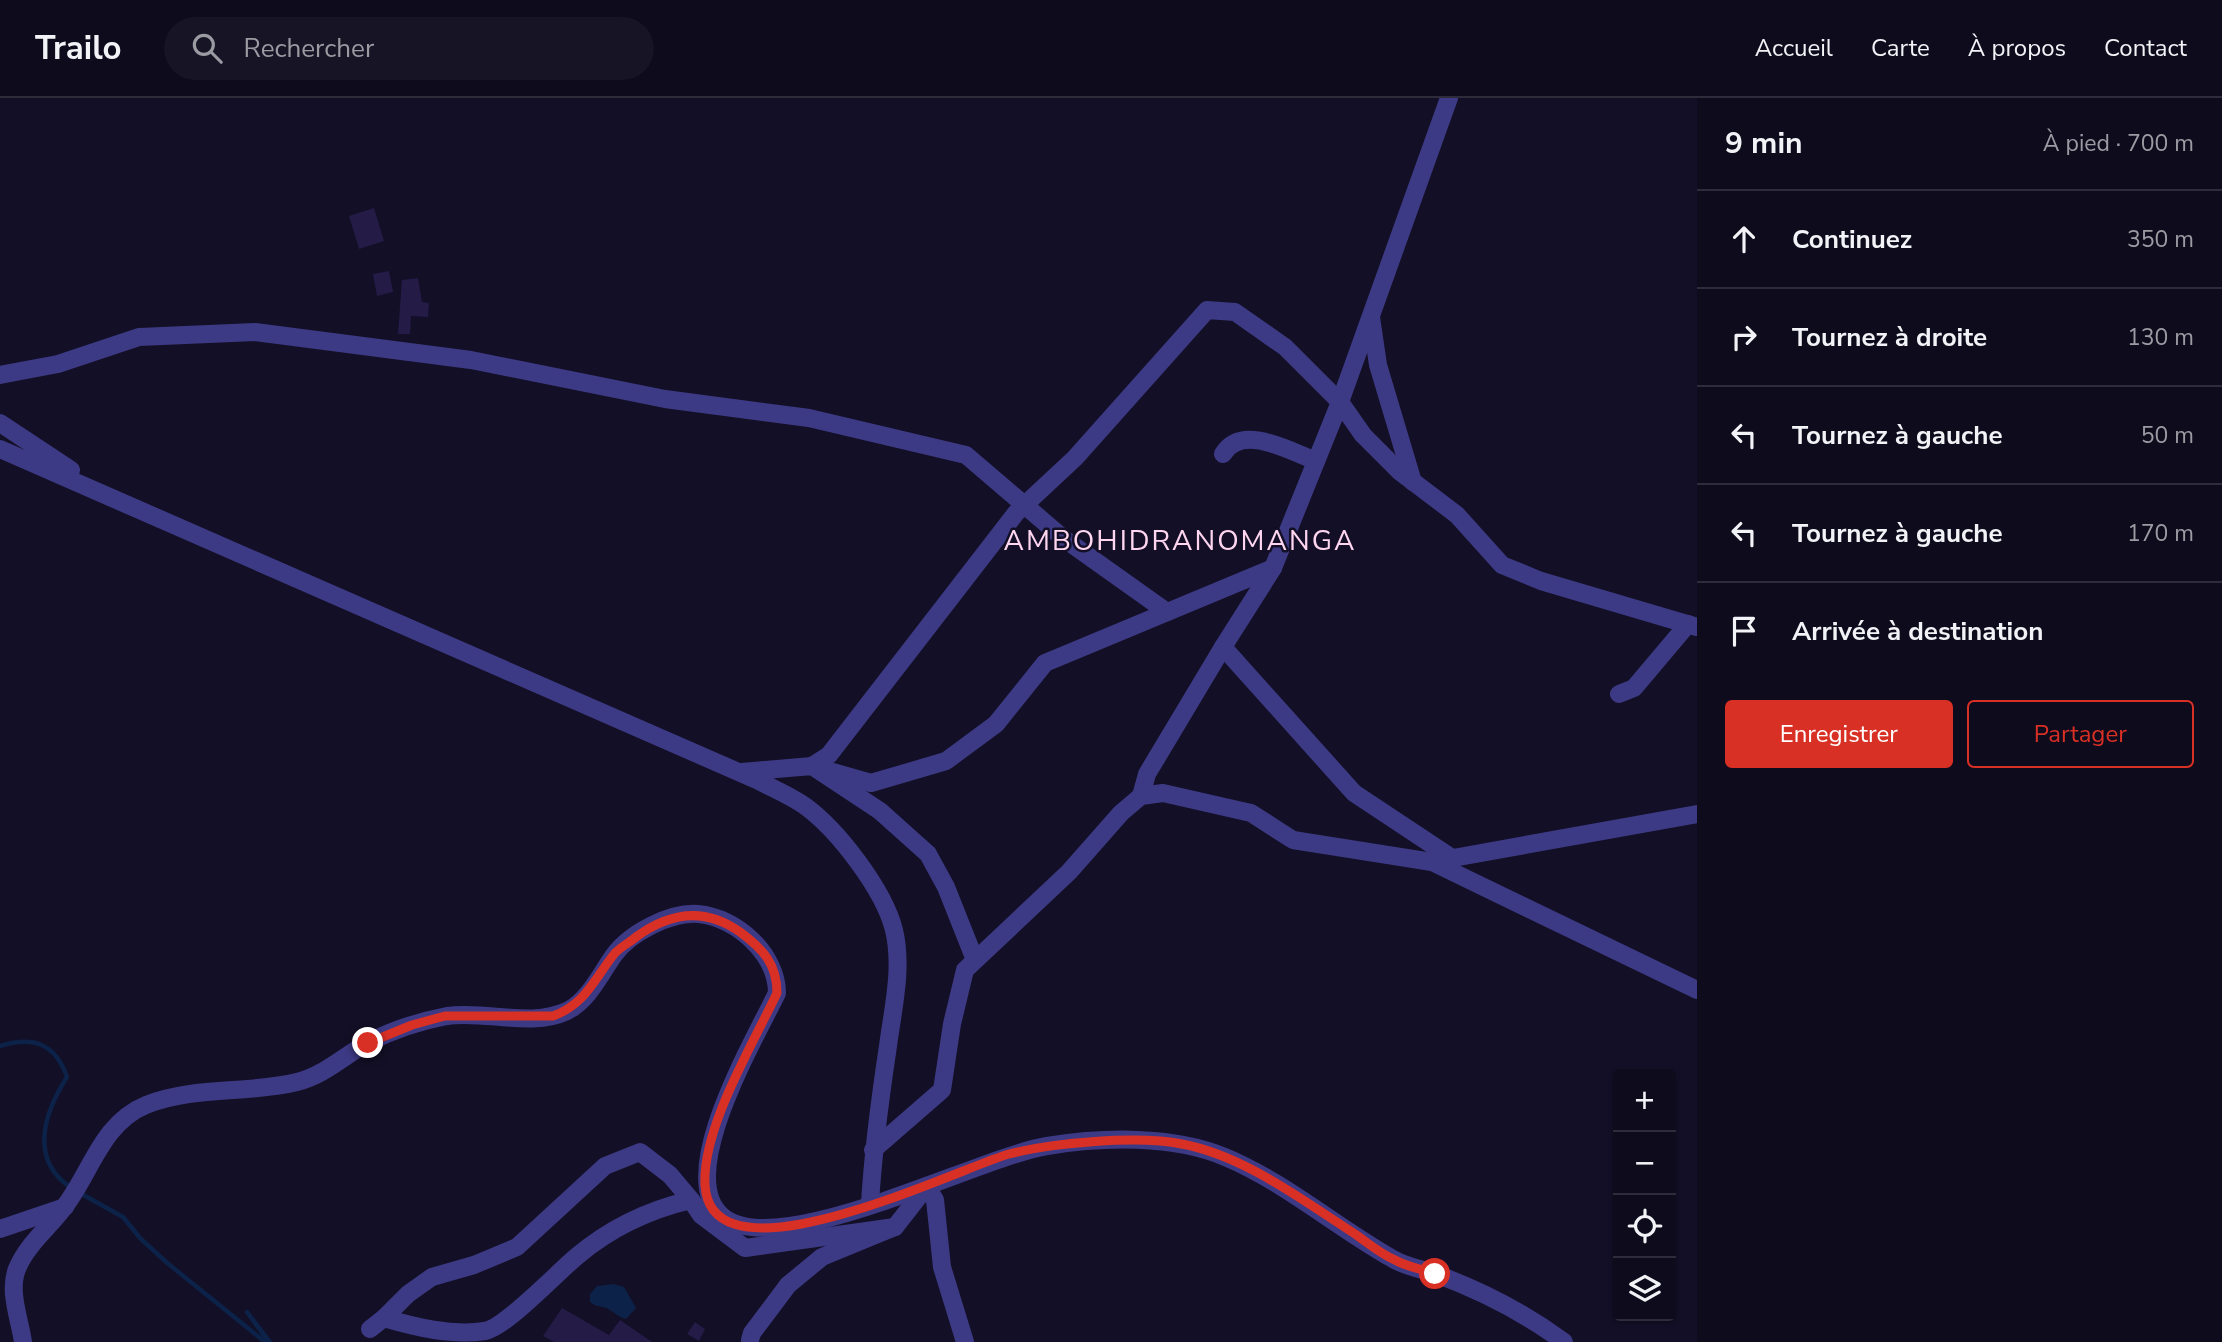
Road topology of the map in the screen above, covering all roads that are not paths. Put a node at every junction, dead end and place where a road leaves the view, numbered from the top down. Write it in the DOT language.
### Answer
graph roads {
  1 [pos="1448,98"];
  2 [pos="1370,314"];
  3 [pos="0,375"];
  4 [pos="1340,402"];
  5 [pos="0,423"];
  6 [pos="0,449"];
  7 [pos="1223,454"];
  8 [pos="1317,461"];
  9 [pos="1413,482"];
  10 [pos="106,494"];
  11 [pos="1025,504"];
  12 [pos="1273,568"];
  13 [pos="1167,612"];
  14 [pos="1692,625"];
  15 [pos="1223,648"];
  16 [pos="1619,694"];
  17 [pos="812,766"];
  18 [pos="738,772"];
  19 [pos="1141,796"];
  20 [pos="1697,814"];
  21 [pos="1452,858"];
  22 [pos="1432,862"];
  23 [pos="975,960"];
  24 [pos="1697,990"];
  25 [pos="873,1150"];
  26 [pos="927,1186"];
  27 [pos="691,1200"];
  28 [pos="870,1204"];
  29 [pos="65,1206"];
  30 [pos="895,1227"];
  31 [pos="0,1228"];
  32 [pos="483,1337"];
  33 [pos="750,1340"];
  34 [pos="23,1342"];
  35 [pos="965,1342"];
  36 [pos="1564,1342"];
  1 -- 2 [label="street"];
  2 -- 4 [label="street"];
  2 -- 9 [label="street"];
  3 -- 11 [label="street"];
  4 -- 8 [label="street"];
  4 -- 9 [label="street"];
  4 -- 11 [label="street"];
  5 -- 10 [label="street"];
  6 -- 10 [label="street"];
  7 -- 8 [label="street"];
  8 -- 12 [label="street"];
  9 -- 14 [label="street"];
  10 -- 18 [label="street"];
  11 -- 13 [label="street"];
  11 -- 17 [label="street"];
  12 -- 13 [label="street"];
  12 -- 15 [label="street"];
  13 -- 17 [label="street"];
  14 -- 16 [label="street"];
  15 -- 19 [label="street"];
  15 -- 21 [label="street"];
  17 -- 18 [label="street"];
  17 -- 23 [label="street"];
  18 -- 25 [label="street"];
  19 -- 22 [label="street"];
  19 -- 23 [label="street"];
  20 -- 21 [label="street"];
  21 -- 22 [label="street"];
  22 -- 24 [label="street"];
  23 -- 25 [label="street"];
  25 -- 28 [label="street"];
  26 -- 28 [label="street"];
  26 -- 30 [label="street"];
  26 -- 35 [label="street"];
  26 -- 36 [label="street"];
  27 -- 30 [label="street"];
  27 -- 32 [label="street"];
  27 -- 32 [label="street"];
  28 -- 29 [label="street"];
  29 -- 31 [label="street"];
  29 -- 34 [label="street"];
  30 -- 33 [label="street"];
}
